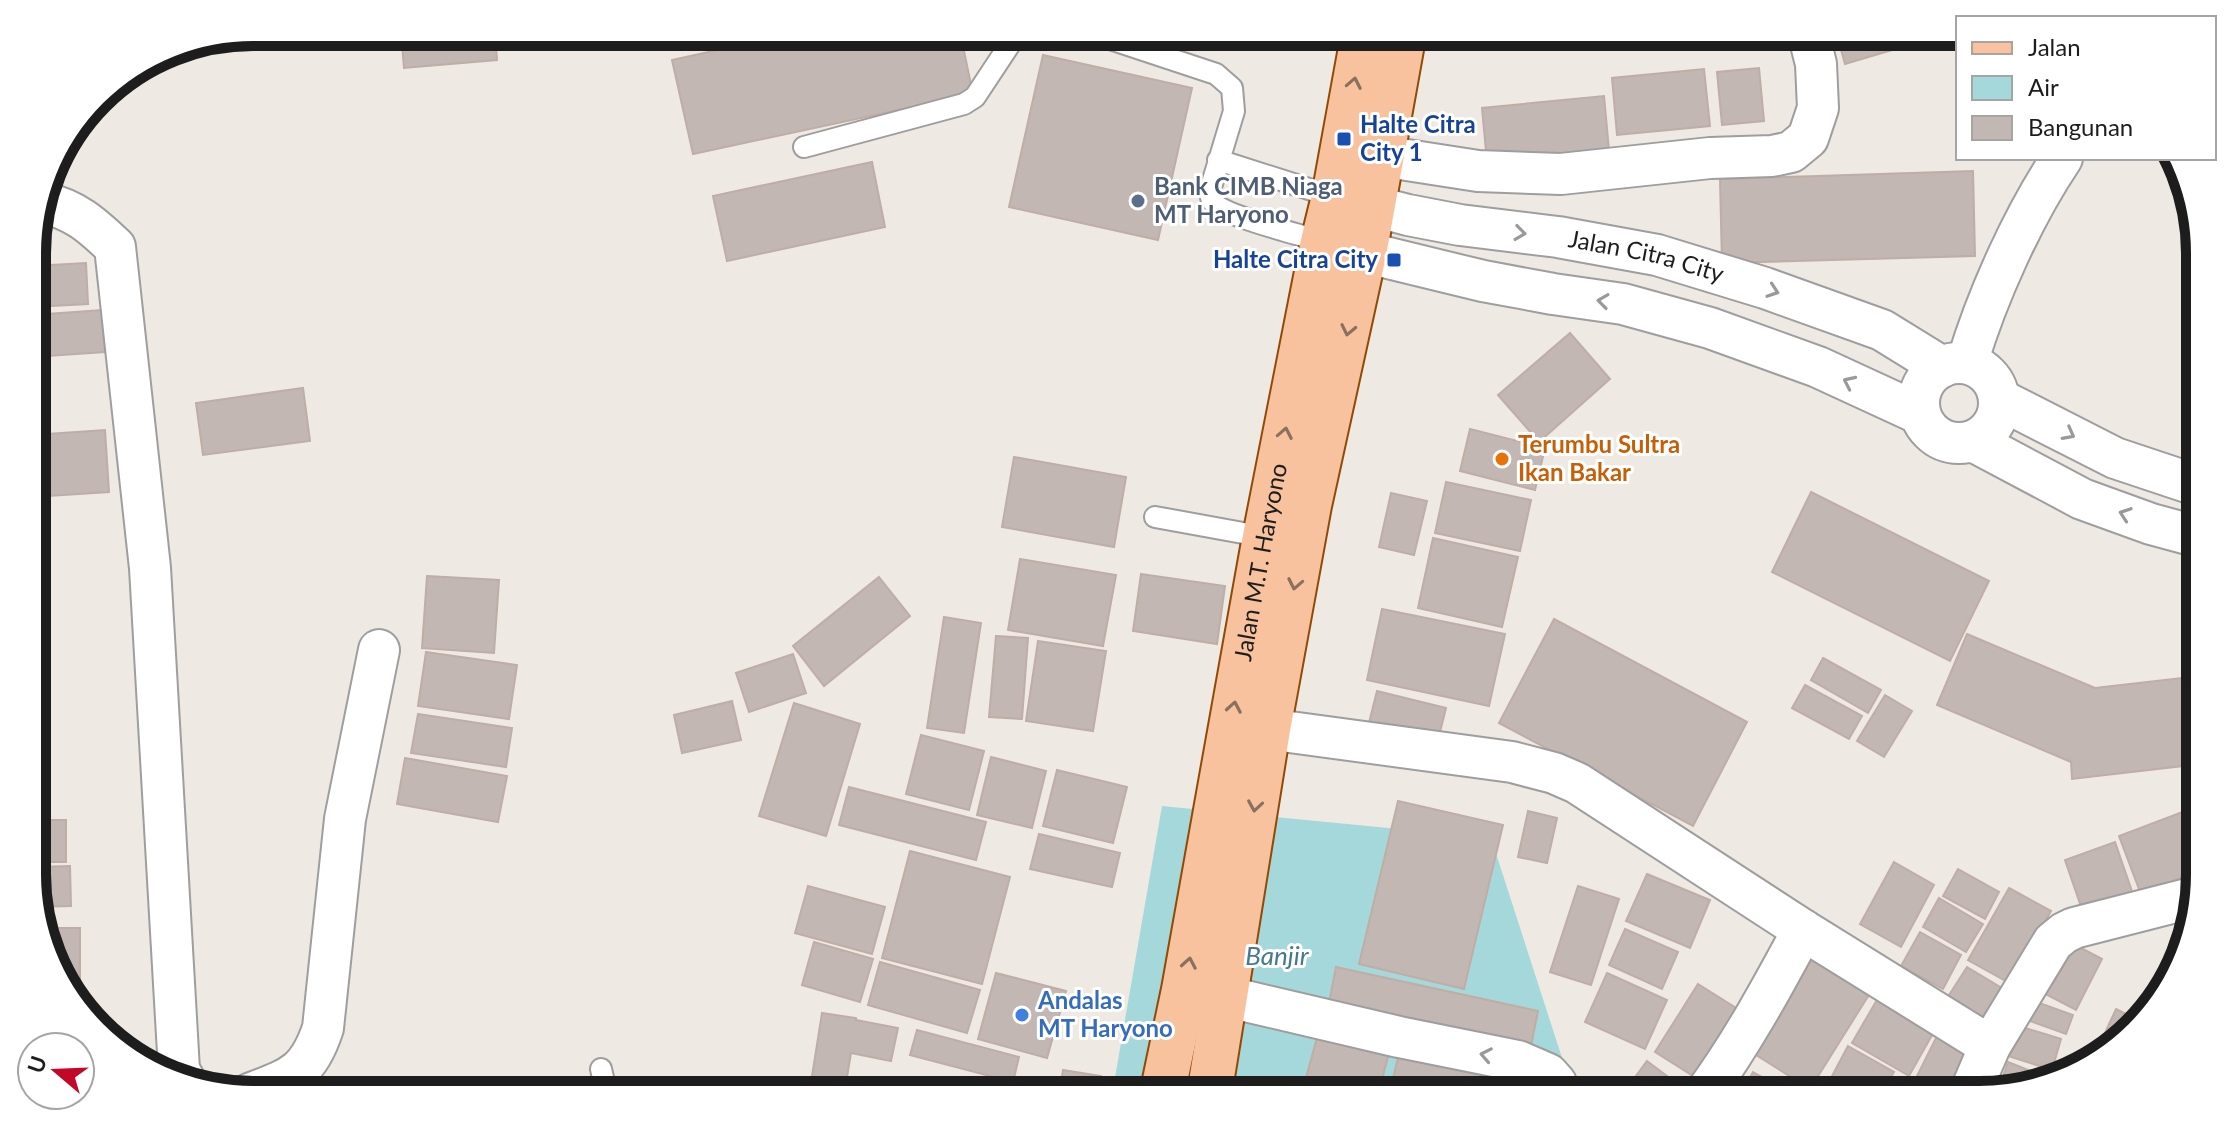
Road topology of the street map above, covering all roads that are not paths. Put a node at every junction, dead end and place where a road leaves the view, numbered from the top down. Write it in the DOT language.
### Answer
graph roads {
  1 [pos="1009,46"];
  2 [pos="1131,46"];
  3 [pos="1363,46"];
  4 [pos="1401,46"];
  5 [pos="1812,46"];
  6 [pos="804,147"];
  7 [pos="1381,156"];
  8 [pos="1218,160"];
  9 [pos="2061,160"];
  10 [pos="1353,201"];
  11 [pos="52,204"];
  12 [pos="1460,225"];
  13 [pos="1323,242"];
  14 [pos="1364,254"];
  15 [pos="1449,274"];
  16 [pos="1954,365"];
  17 [pos="1999,399"];
  18 [pos="1920,414"];
  19 [pos="1973,441"];
  20 [pos="2186,482"];
  21 [pos="1155,517"];
  22 [pos="2186,533"];
  23 [pos="1265,537"];
  24 [pos="379,650"];
  25 [pos="1268,729"];
  26 [pos="2184,900"];
  27 [pos="1803,930"];
  28 [pos="1224,996"];
  29 [pos="1990,1046"];
  30 [pos="179,1067"];
  31 [pos="601,1069"];
  32 [pos="283,1081"];
  33 [pos="604,1081"];
  34 [pos="1165,1081"];
  35 [pos="1219,1081"];
  36 [pos="1554,1081"];
  37 [pos="1714,1081"];
  38 [pos="1982,1081"];
  1 -- 6 [label="lane"];
  2 -- 8 [label="lane"];
  10 -- 3 [label="main road, Jalan M.T. Haryono, one-way"];
  4 -- 7 [label="main road, Jalan M.T. Haryono"];
  5 -- 7 [label="street"];
  7 -- 10 [label="main road, Jalan M.T. Haryono"];
  8 -- 10 [label="lane"];
  8 -- 13 [label="lane"];
  9 -- 16 [label="street"];
  10 -- 12 [label="street, Jalan Citra City"];
  10 -- 13 [label="main road, Jalan M.T. Haryono"];
  10 -- 14 [label="main road, Jalan M.T. Haryono"];
  11 -- 30 [label="street"];
  12 -- 15 [label="street"];
  12 -- 16 [label="street, Jalan Citra City, one-way"];
  13 -- 14 [label="street, Jalan Citra City"];
  23 -- 13 [label="main road, Jalan M.T. Haryono, one-way"];
  14 -- 15 [label="street, Jalan Citra City"];
  14 -- 25 [label="main road, Jalan M.T. Haryono, one-way"];
  18 -- 15 [label="street, Jalan Citra City, one-way"];
  16 -- 17 [label="street"];
  16 -- 18 [label="street"];
  17 -- 19 [label="street"];
  17 -- 20 [label="street, one-way"];
  18 -- 19 [label="street"];
  22 -- 19 [label="street, one-way"];
  21 -- 23 [label="lane"];
  34 -- 23 [label="main road, Jalan M.T. Haryono, one-way"];
  24 -- 32 [label="street"];
  25 -- 27 [label="street"];
  25 -- 28 [label="main road, Jalan M.T. Haryono, one-way"];
  26 -- 29 [label="street"];
  27 -- 29 [label="street"];
  27 -- 37 [label="street"];
  28 -- 35 [label="main road, Jalan M.T. Haryono"];
  36 -- 28 [label="street, one-way"];
  29 -- 38 [label="street"];
  31 -- 33 [label="lane"];
}
